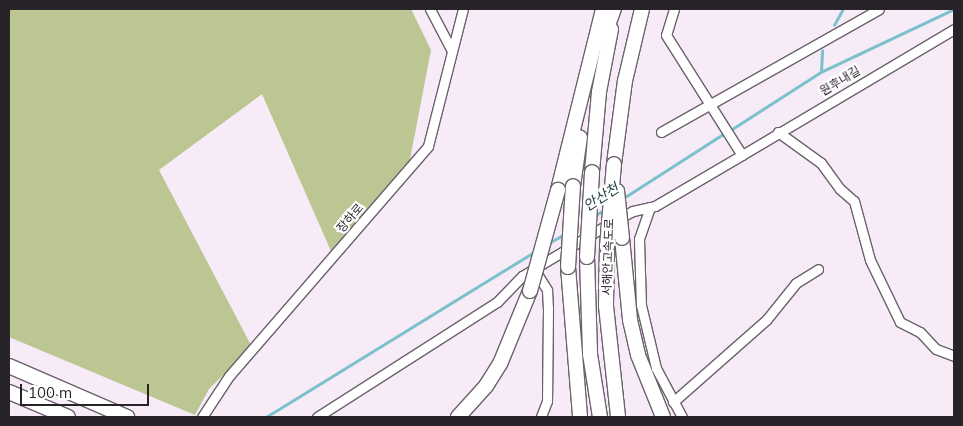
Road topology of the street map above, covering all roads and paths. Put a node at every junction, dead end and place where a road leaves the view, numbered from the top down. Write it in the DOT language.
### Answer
graph roads {
  1 [pos="430,9"];
  2 [pos="463,9"];
  3 [pos="603,9"];
  4 [pos="615,9"];
  5 [pos="642,9"];
  6 [pos="674,9"];
  7 [pos="879,9"];
  8 [pos="954,29"];
  9 [pos="451,48"];
  10 [pos="712,106"];
  11 [pos="661,132"];
  12 [pos="778,132"];
  13 [pos="741,153"];
  14 [pos="614,164"];
  15 [pos="650,208"];
  16 [pos="534,269"];
  17 [pos="818,269"];
  18 [pos="954,356"];
  19 [pos="9,366"];
  20 [pos="9,392"];
  21 [pos="673,402"];
  22 [pos="68,417"];
  23 [pos="127,417"];
  24 [pos="202,417"];
  25 [pos="316,417"];
  26 [pos="458,417"];
  27 [pos="541,417"];
  28 [pos="580,417"];
  29 [pos="600,417"];
  30 [pos="618,417"];
  31 [pos="663,417"];
  32 [pos="682,417"];
  1 -- 9 [label="street"];
  2 -- 9 [label="street, 장하로"];
  3 -- 26 [label="highway, bridge"];
  4 -- 28 [label="highway, bridge"];
  4 -- 29 [label="highway, 서해안고속도로, bridge"];
  5 -- 14 [label="highway, 서해안고속도로"];
  6 -- 10 [label="street"];
  7 -- 10 [label="street"];
  8 -- 12 [label="street, 원후내길"];
  9 -- 24 [label="street, 장하로"];
  10 -- 11 [label="street"];
  10 -- 13 [label="street"];
  12 -- 13 [label="street, 원후내길"];
  12 -- 18 [label="street"];
  13 -- 15 [label="street, 원후내길"];
  14 -- 30 [label="highway, 서해안고속도로, bridge"];
  14 -- 31 [label="highway, bridge"];
  15 -- 16 [label="street, 원후내길"];
  15 -- 21 [label="street"];
  16 -- 25 [label="street, 원후내길"];
  16 -- 27 [label="street"];
  17 -- 21 [label="street"];
  19 -- 23 [label="highway"];
  20 -- 22 [label="highway"];
  21 -- 32 [label="street"];
}
